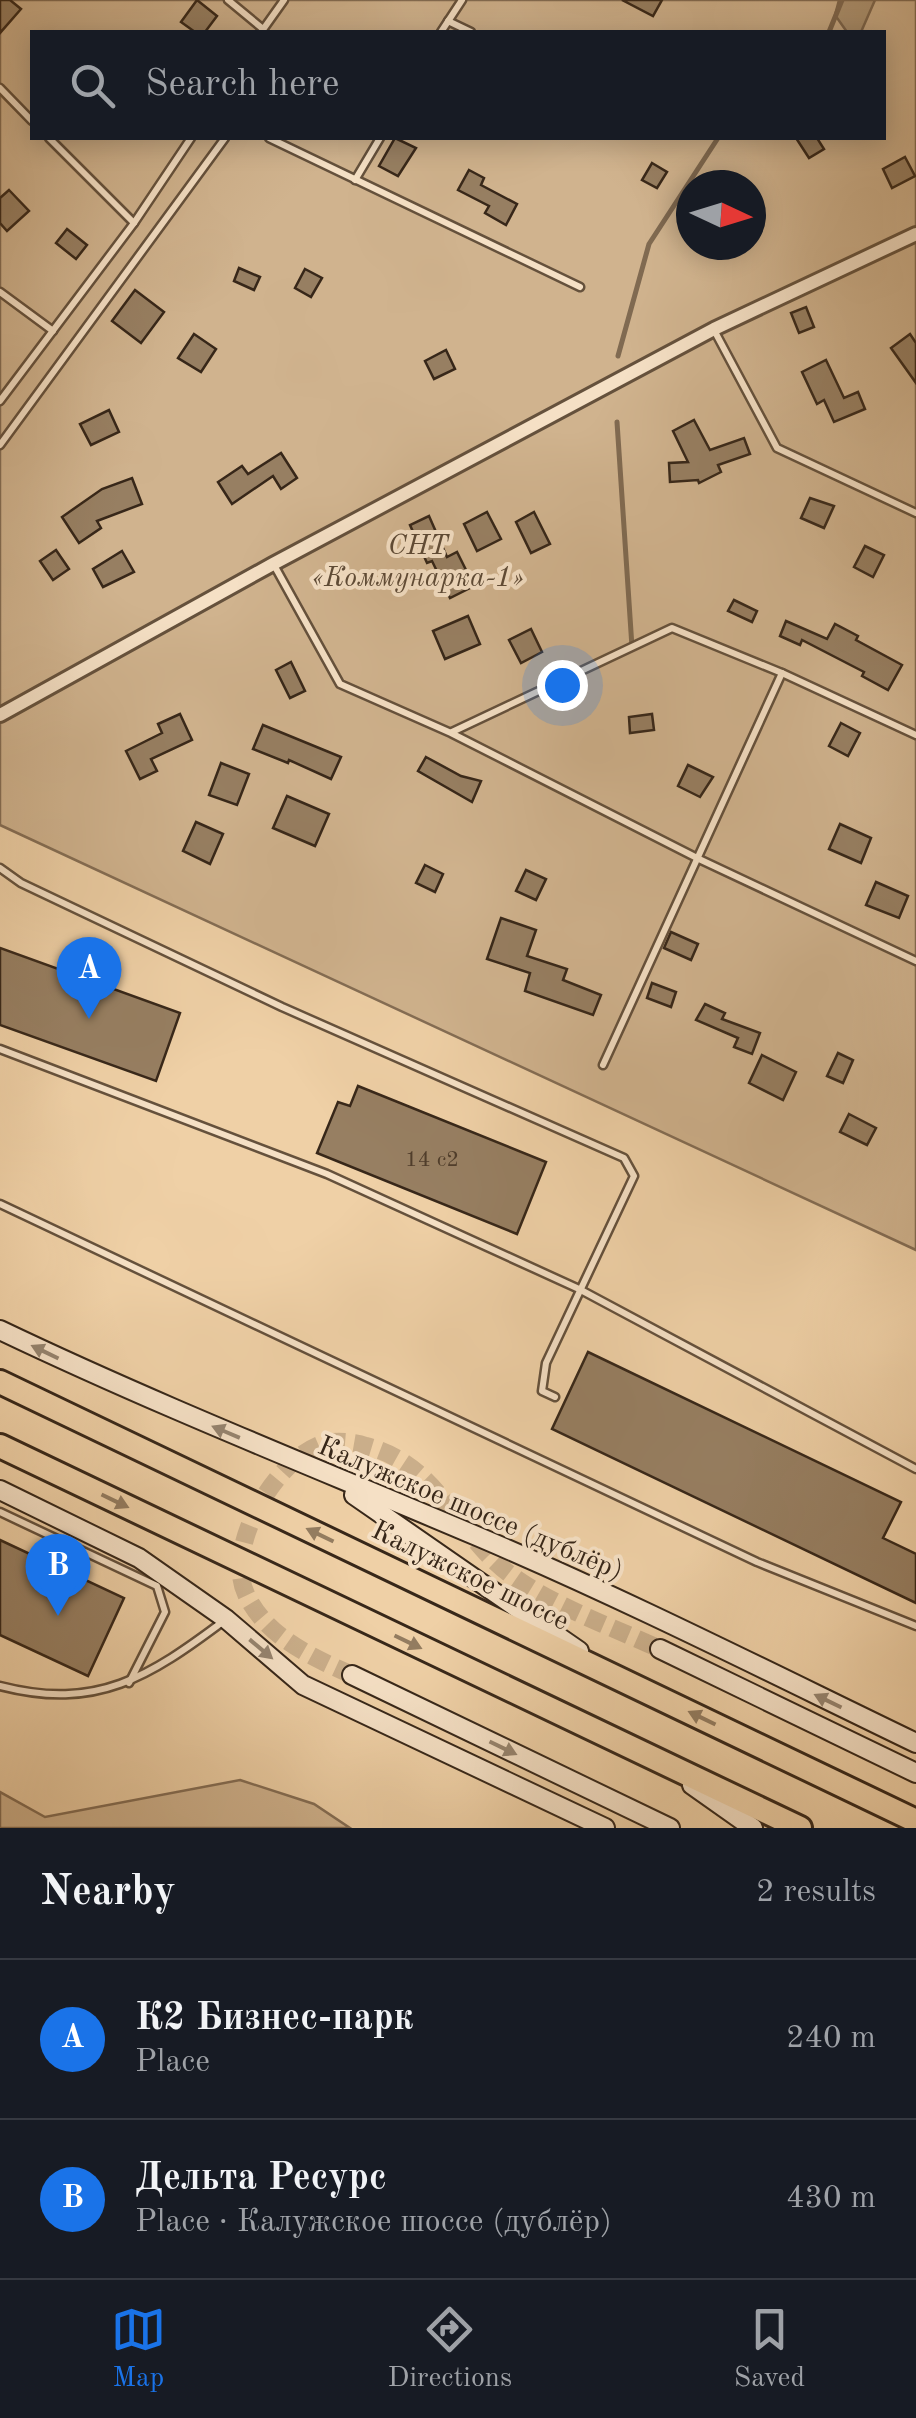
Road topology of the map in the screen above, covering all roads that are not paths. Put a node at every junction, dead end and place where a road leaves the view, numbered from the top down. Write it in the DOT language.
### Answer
graph roads {
  1 [pos="228,0"];
  2 [pos="284,0"];
  3 [pos="462,0"];
  4 [pos="448,21"];
  5 [pos="261,30"];
  6 [pos="263,30"];
  7 [pos="443,30"];
  8 [pos="467,30"];
  9 [pos="0,88"];
  10 [pos="30,119"];
  11 [pos="51,140"];
  12 [pos="190,140"];
  13 [pos="224,140"];
  14 [pos="273,140"];
  15 [pos="379,140"];
  16 [pos="355,180"];
  17 [pos="134,222"];
  18 [pos="916,234"];
  19 [pos="580,287"];
  20 [pos="0,292"];
  21 [pos="714,328"];
  22 [pos="52,331"];
  23 [pos="0,401"];
  24 [pos="0,446"];
  25 [pos="916,514"];
  26 [pos="274,564"];
  27 [pos="782,673"];
  28 [pos="0,715"];
  29 [pos="451,733"];
  30 [pos="916,734"];
  31 [pos="699,859"];
  32 [pos="0,868"];
  33 [pos="916,960"];
  34 [pos="0,1049"];
  35 [pos="603,1064"];
  36 [pos="0,1204"];
  37 [pos="578,1289"];
  38 [pos="0,1330"];
  39 [pos="0,1382"];
  40 [pos="555,1396"];
  41 [pos="0,1447"];
  42 [pos="916,1468"];
  43 [pos="316,1470"];
  44 [pos="0,1490"];
  45 [pos="0,1512"];
  46 [pos="226,1620"];
  47 [pos="916,1626"];
  48 [pos="660,1649"];
  49 [pos="352,1675"];
  50 [pos="129,1683"];
  51 [pos="628,1683"];
  52 [pos="0,1686"];
  53 [pos="916,1743"];
  54 [pos="658,1762"];
  55 [pos="916,1772"];
  56 [pos="916,1821"];
  57 [pos="605,1828"];
  58 [pos="670,1828"];
  59 [pos="753,1828"];
  60 [pos="800,1828"];
  1 -- 5 [label="lane"];
  2 -- 6 [label="lane"];
  3 -- 4 [label="lane"];
  4 -- 7 [label="lane"];
  4 -- 8 [label="lane"];
  9 -- 10 [label="lane"];
  11 -- 17 [label="lane"];
  12 -- 17 [label="lane"];
  13 -- 24 [label="lane"];
  14 -- 16 [label="lane"];
  15 -- 16 [label="lane"];
  16 -- 19 [label="lane"];
  17 -- 22 [label="lane"];
  18 -- 21 [label="street"];
  20 -- 22 [label="lane"];
  21 -- 25 [label="lane"];
  21 -- 26 [label="street"];
  22 -- 23 [label="lane"];
  26 -- 28 [label="street"];
  26 -- 29 [label="lane"];
  27 -- 29 [label="lane"];
  27 -- 30 [label="lane"];
  27 -- 31 [label="lane"];
  29 -- 31 [label="lane"];
  31 -- 33 [label="lane"];
  31 -- 35 [label="lane"];
  32 -- 37 [label="lane"];
  34 -- 37 [label="lane"];
  36 -- 47 [label="lane"];
  37 -- 40 [label="lane"];
  37 -- 42 [label="lane"];
  43 -- 38 [label="main road, Калужское шоссе (дублёр), one-way"];
  51 -- 39 [label="highway, Калужское шоссе, one-way"];
  41 -- 54 [label="highway, one-way"];
  43 -- 51 [label="main road"];
  53 -- 43 [label="main road, Калужское шоссе (дублёр), one-way"];
  44 -- 46 [label="main road"];
  45 -- 50 [label="lane"];
  46 -- 50 [label="lane"];
  46 -- 57 [label="main road, one-way"];
  48 -- 55 [label="main road"];
  49 -- 58 [label="main road, one-way"];
  50 -- 52 [label="lane"];
  56 -- 51 [label="highway, Калужское шоссе, one-way"];
  54 -- 59 [label="main road"];
  54 -- 60 [label="highway"];
}
